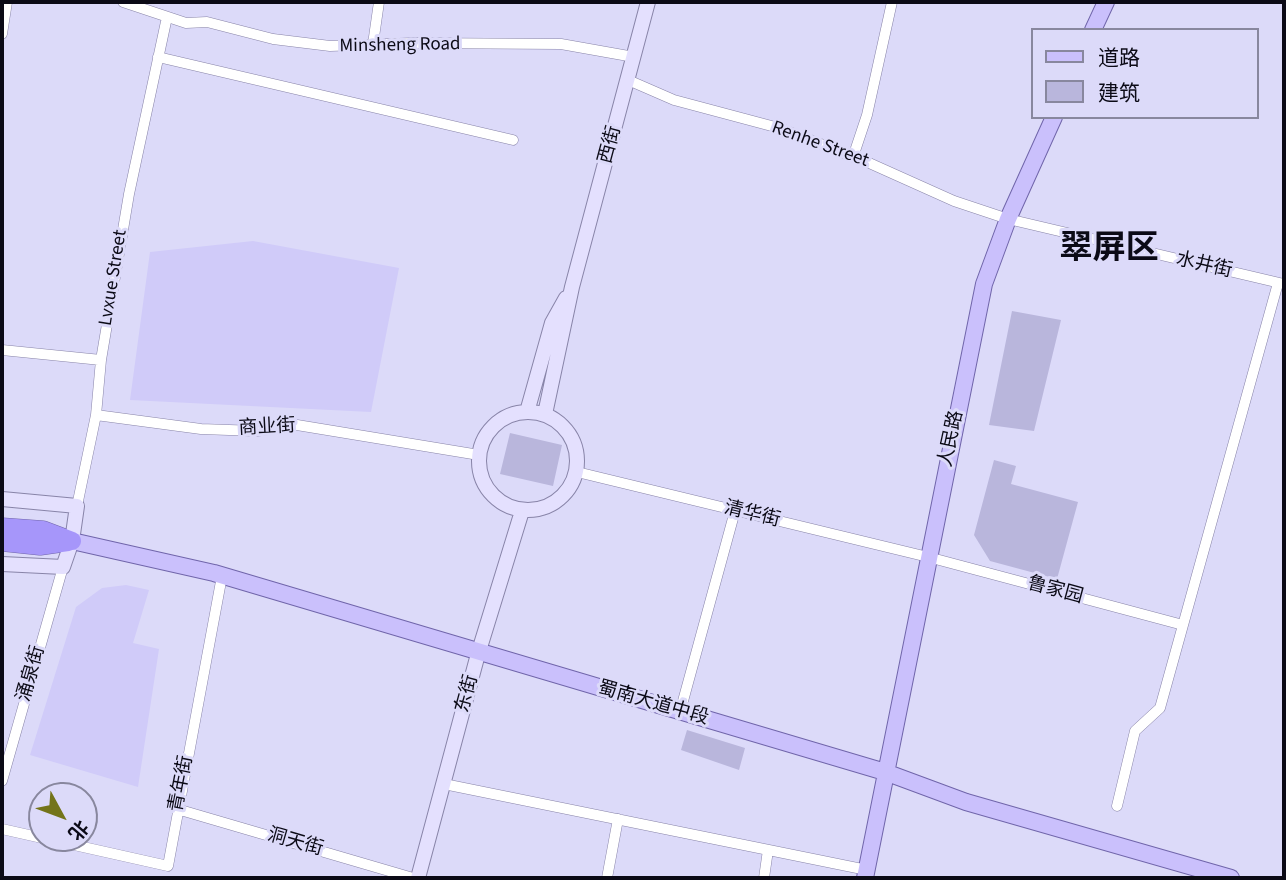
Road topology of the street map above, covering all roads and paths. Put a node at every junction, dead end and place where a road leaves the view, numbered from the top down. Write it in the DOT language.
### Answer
graph roads {
  1 [pos="7,2"];
  2 [pos="123,2"];
  3 [pos="379,2"];
  4 [pos="648,2"];
  5 [pos="892,2"];
  6 [pos="1106,2"];
  7 [pos="167,17"];
  8 [pos="1094,28"];
  9 [pos="2,34"];
  10 [pos="373,44"];
  11 [pos="634,57"];
  12 [pos="158,58"];
  13 [pos="628,80"];
  14 [pos="1053,119"];
  15 [pos="513,140"];
  16 [pos="853,157"];
  17 [pos="1008,219"];
  18 [pos="1281,284"];
  19 [pos="572,287"];
  20 [pos="2,350"];
  21 [pos="101,360"];
  22 [pos="527,412"];
  23 [pos="545,414"];
  24 [pos="96,415"];
  25 [pos="479,454"];
  26 [pos="577,472"];
  27 [pos="2,499"];
  28 [pos="77,506"];
  29 [pos="522,511"];
  30 [pos="735,511"];
  31 [pos="2,527"];
  32 [pos="72,541"];
  33 [pos="2,542"];
  34 [pos="928,557"];
  35 [pos="2,564"];
  36 [pos="63,567"];
  37 [pos="222,576"];
  38 [pos="1183,625"];
  39 [pos="478,654"];
  40 [pos="680,712"];
  41 [pos="886,772"];
  42 [pos="2,781"];
  43 [pos="444,784"];
  44 [pos="1116,806"];
  45 [pos="177,809"];
  46 [pos="618,819"];
  47 [pos="2,829"];
  48 [pos="28,835"];
  49 [pos="98,850"];
  50 [pos="768,850"];
  51 [pos="866,874"];
  52 [pos="416,878"];
  53 [pos="607,878"];
  54 [pos="764,878"];
  55 [pos="1231,878"];
  1 -- 9 [label="street"];
  2 -- 7 [label="street, Minsheng Road"];
  3 -- 10 [label="street"];
  4 -- 11 [label="main road, 西街"];
  5 -- 16 [label="street"];
  6 -- 8 [label="main road"];
  7 -- 10 [label="street, Minsheng Road"];
  7 -- 12 [label="street, Lvxue Street"];
  10 -- 11 [label="street, Minsheng Road"];
  11 -- 13 [label="main road, 西街"];
  12 -- 15 [label="street"];
  12 -- 21 [label="street, Lvxue Street"];
  13 -- 16 [label="street, Renhe Street"];
  13 -- 19 [label="main road, 西街"];
  14 -- 17 [label="main road, 人民路"];
  16 -- 17 [label="street, Renhe Street"];
  17 -- 18 [label="street, 水井街"];
  17 -- 34 [label="main road, 人民路"];
  18 -- 38 [label="street"];
  19 -- 22 [label="main road, 西街"];
  19 -- 23 [label="main road, 西街"];
  20 -- 21 [label="street"];
  21 -- 24 [label="street, Lvxue Street"];
  22 -- 23 [label="main road"];
  22 -- 25 [label="main road"];
  23 -- 26 [label="main road"];
  24 -- 25 [label="street, 商业街"];
  24 -- 28 [label="street, Lvxue Street"];
  25 -- 29 [label="main road"];
  26 -- 29 [label="main road"];
  26 -- 30 [label="street, 清华街"];
  27 -- 28 [label="main road"];
  28 -- 32 [label="main road, Lvxue Street"];
  29 -- 39 [label="main road, 东街"];
  30 -- 34 [label="street, 清华街"];
  30 -- 40 [label="street"];
  31 -- 32 [label="highway"];
  32 -- 33 [label="highway"];
  32 -- 36 [label="main road, Lvxue Street"];
  32 -- 37 [label="main road, 蜀南大道中段"];
  34 -- 38 [label="street, 鲁家园"];
  34 -- 41 [label="main road, 人民路"];
  35 -- 36 [label="main road"];
  36 -- 42 [label="street, 涌泉街"];
  37 -- 39 [label="main road, 蜀南大道中段"];
  37 -- 45 [label="street, 青年街"];
  38 -- 44 [label="street"];
  39 -- 40 [label="main road, 蜀南大道中段"];
  39 -- 43 [label="main road, 东街"];
  40 -- 41 [label="main road, 蜀南大道中段"];
  41 -- 51 [label="main road, 人民路"];
  41 -- 55 [label="main road, 蜀南大道中段"];
  43 -- 46 [label="street"];
  43 -- 52 [label="main road, 东街"];
  45 -- 49 [label="street, 青年街"];
  45 -- 52 [label="street, 洞天街"];
  46 -- 50 [label="street"];
  46 -- 53 [label="street"];
  47 -- 48 [label="street, 青年街"];
  50 -- 51 [label="street"];
  50 -- 54 [label="street"];
}
